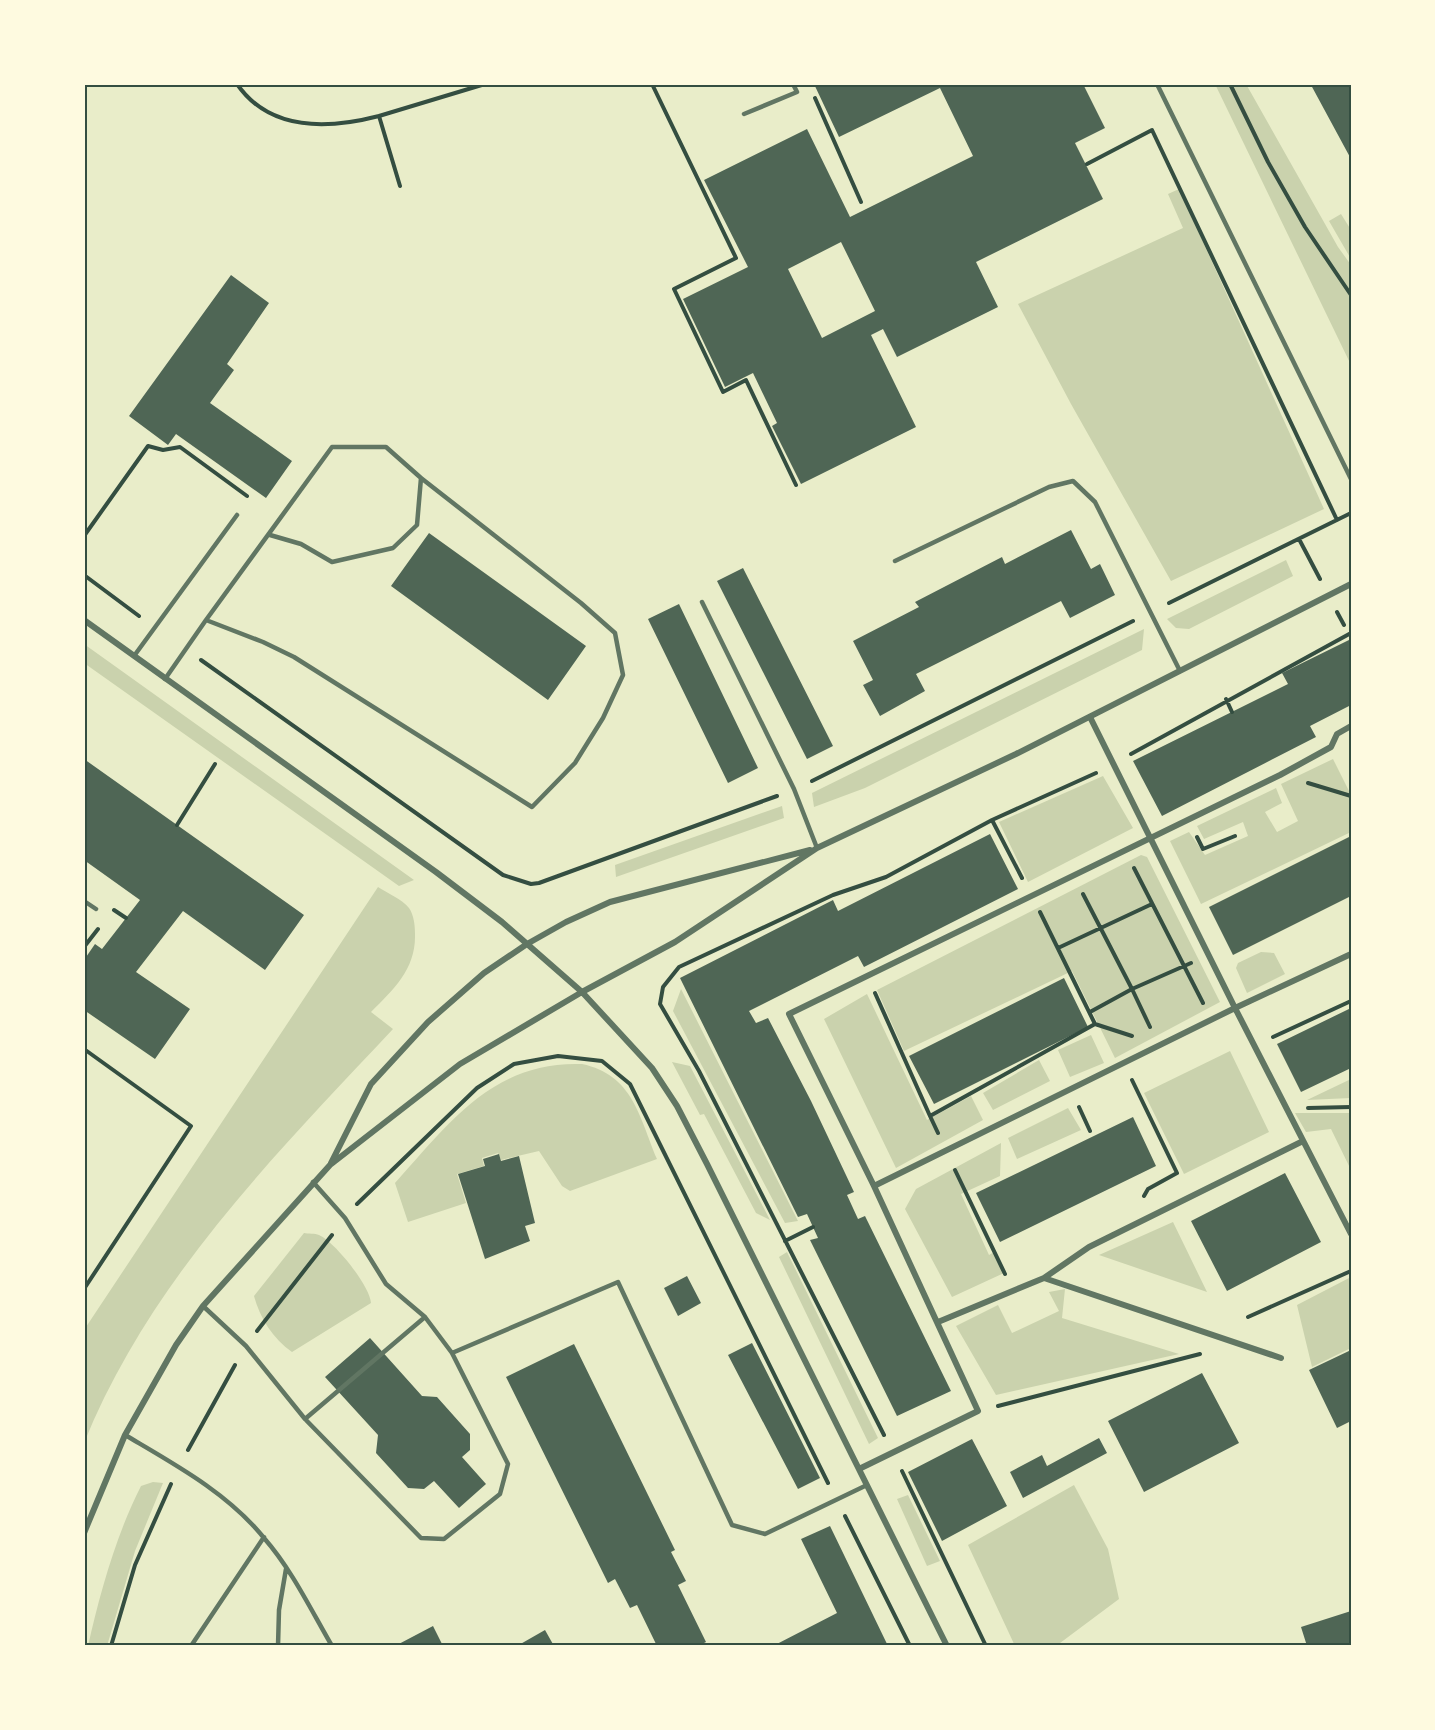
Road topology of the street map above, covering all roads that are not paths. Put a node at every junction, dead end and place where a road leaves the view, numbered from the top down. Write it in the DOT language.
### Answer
graph roads {
  1 [pos="793,84"];
  2 [pos="1157,84"];
  3 [pos="744,114"];
  4 [pos="421,478"];
  5 [pos="1351,479"];
  6 [pos="237,515"];
  7 [pos="270,535"];
  8 [pos="895,561"];
  9 [pos="1351,584"];
  10 [pos="702,602"];
  11 [pos="84,620"];
  12 [pos="206,620"];
  13 [pos="134,656"];
  14 [pos="1180,671"];
  15 [pos="165,679"];
  16 [pos="1090,717"];
  17 [pos="1351,726"];
  18 [pos="1151,840"];
  19 [pos="817,848"];
  20 [pos="84,901"];
  21 [pos="96,909"];
  22 [pos="527,944"];
  23 [pos="1351,954"];
  24 [pos="582,992"];
  25 [pos="1234,1008"];
  26 [pos="1303,1141"];
  27 [pos="330,1165"];
  28 [pos="312,1182"];
  29 [pos="874,1186"];
  30 [pos="1351,1234"];
  31 [pos="1044,1278"];
  32 [pos="203,1306"];
  33 [pos="425,1317"];
  34 [pos="938,1322"];
  35 [pos="452,1353"];
  36 [pos="1281,1359"];
  37 [pos="306,1419"];
  38 [pos="125,1435"];
  39 [pos="859,1469"];
  40 [pos="867,1485"];
  41 [pos="84,1533"];
  42 [pos="264,1537"];
  43 [pos="286,1567"];
  44 [pos="191,1646"];
  45 [pos="278,1646"];
  46 [pos="332,1646"];
  47 [pos="947,1646"];
  1 -- 3 [label="lane"];
  2 -- 5 [label="lane"];
  4 -- 7 [label="lane"];
  4 -- 7 [label="lane"];
  4 -- 12 [label="lane"];
  6 -- 13 [label="lane"];
  7 -- 12 [label="lane"];
  8 -- 14 [label="lane"];
  9 -- 14 [label="street"];
  10 -- 19 [label="lane"];
  11 -- 13 [label="street"];
  12 -- 15 [label="lane"];
  13 -- 15 [label="street"];
  14 -- 16 [label="street"];
  15 -- 22 [label="street"];
  16 -- 18 [label="street"];
  16 -- 19 [label="street"];
  17 -- 18 [label="street"];
  18 -- 25 [label="street"];
  18 -- 29 [label="street"];
  19 -- 22 [label="street"];
  19 -- 24 [label="street"];
  20 -- 21 [label="lane"];
  22 -- 24 [label="street"];
  22 -- 27 [label="street"];
  23 -- 25 [label="street"];
  24 -- 27 [label="street"];
  24 -- 39 [label="street"];
  25 -- 26 [label="street"];
  25 -- 29 [label="street"];
  26 -- 30 [label="street"];
  26 -- 31 [label="street"];
  27 -- 28 [label="street"];
  28 -- 32 [label="street"];
  28 -- 33 [label="lane"];
  29 -- 34 [label="street"];
  31 -- 34 [label="street"];
  31 -- 36 [label="street"];
  32 -- 37 [label="lane"];
  32 -- 38 [label="street"];
  33 -- 35 [label="lane"];
  33 -- 37 [label="lane"];
  34 -- 39 [label="street"];
  35 -- 37 [label="lane"];
  35 -- 40 [label="lane"];
  38 -- 41 [label="street"];
  38 -- 42 [label="lane"];
  39 -- 40 [label="street"];
  40 -- 47 [label="street"];
  42 -- 43 [label="lane"];
  42 -- 44 [label="lane"];
  43 -- 45 [label="lane"];
  43 -- 46 [label="lane"];
}
